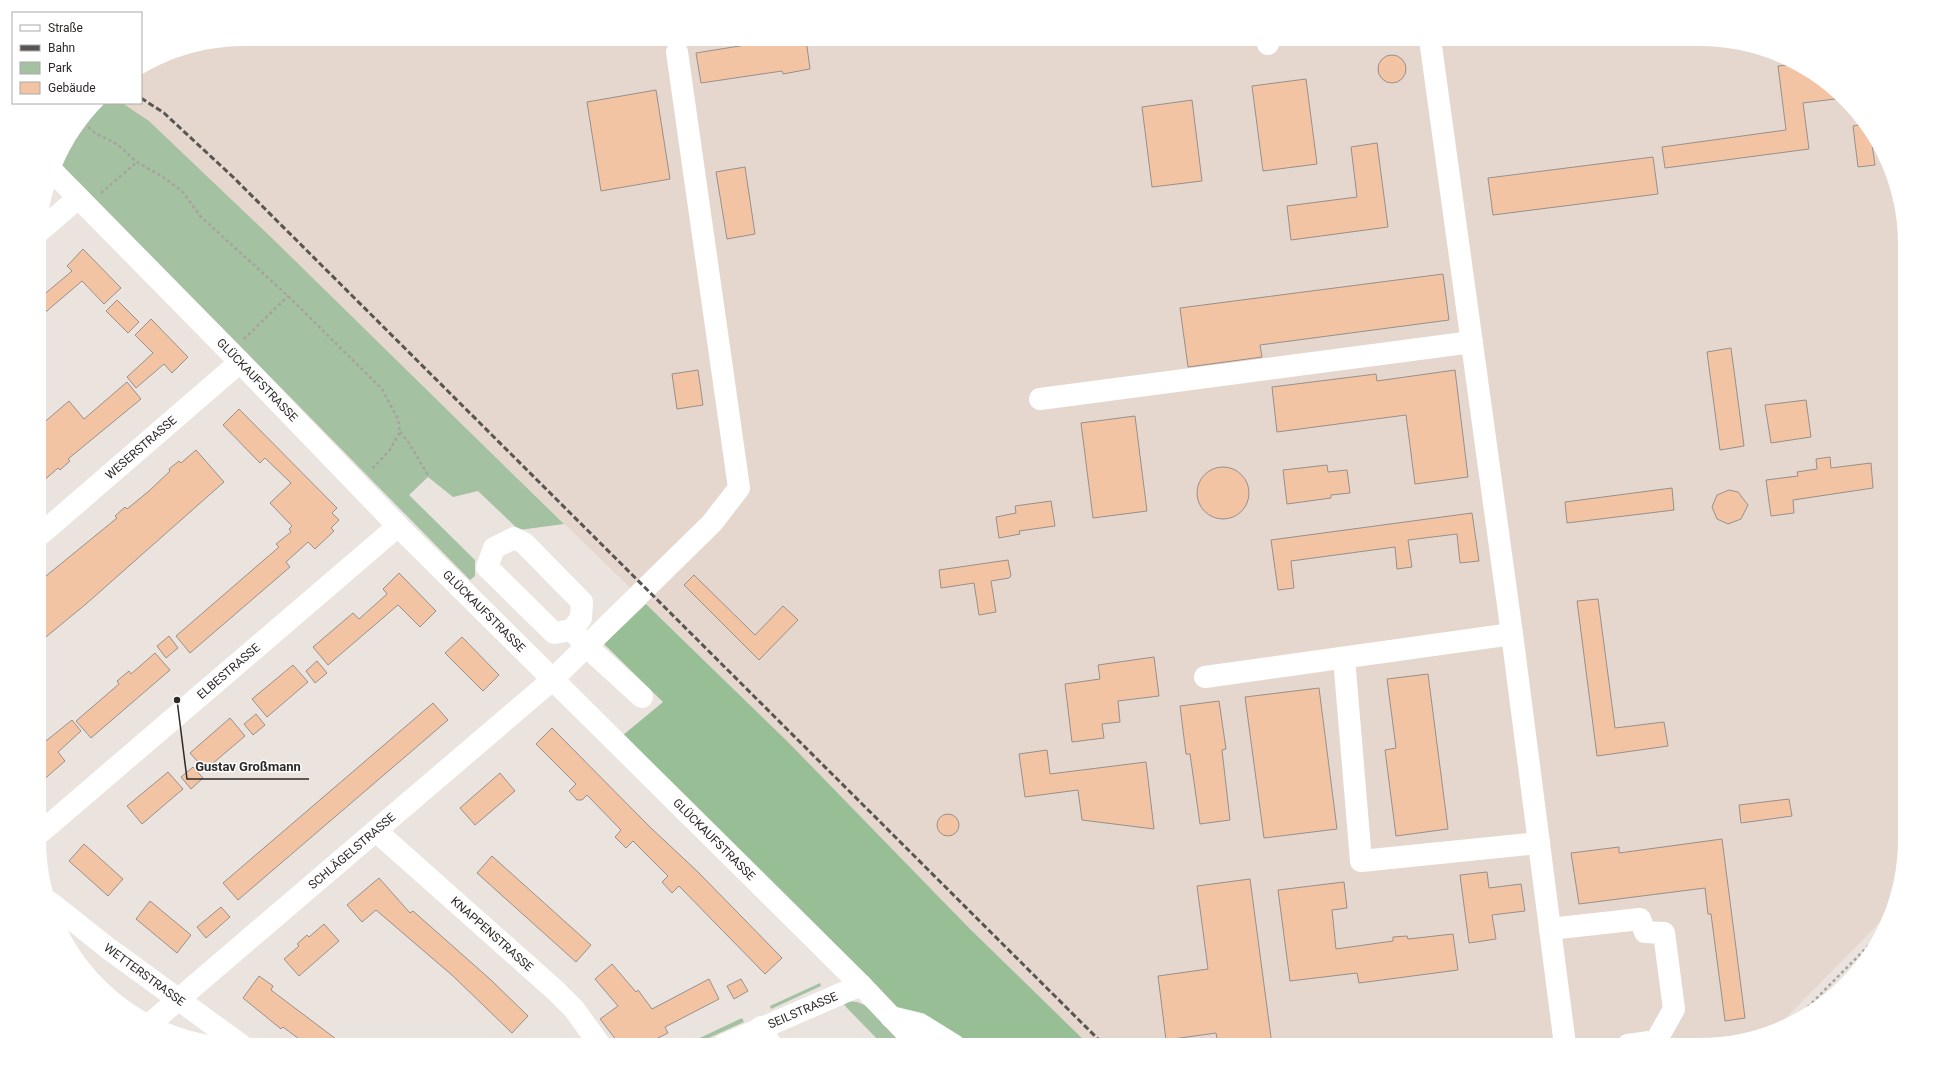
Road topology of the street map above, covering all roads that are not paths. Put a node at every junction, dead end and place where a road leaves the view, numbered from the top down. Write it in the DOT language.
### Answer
graph roads {
  1 [pos="1431,46"];
  2 [pos="677,52"];
  3 [pos="58,177"];
  4 [pos="82,202"];
  5 [pos="47,226"];
  6 [pos="1472,342"];
  7 [pos="236,357"];
  8 [pos="1040,399"];
  9 [pos="398,526"];
  10 [pos="46,529"];
  11 [pos="572,630"];
  12 [pos="1512,634"];
  13 [pos="586,646"];
  14 [pos="1344,658"];
  15 [pos="1205,677"];
  16 [pos="552,680"];
  17 [pos="642,697"];
  18 [pos="46,828"];
  19 [pos="376,831"];
  20 [pos="1539,843"];
  21 [pos="59,910"];
  22 [pos="1550,929"];
  23 [pos="861,985"];
  24 [pos="177,999"];
  25 [pos="891,1017"];
  26 [pos="157,1018"];
  27 [pos="766,1036"];
  28 [pos="231,1038"];
  29 [pos="595,1038"];
  30 [pos="911,1038"];
  31 [pos="943,1038"];
  32 [pos="1564,1038"];
  33 [pos="1658,1038"];
  1 -- 6 [label="street"];
  2 -- 13 [label="street, SCHLÄGELSTRASSE"];
  3 -- 4 [label="street, GLÜCKAUFSTRASSE"];
  4 -- 5 [label="street"];
  4 -- 7 [label="street, GLÜCKAUFSTRASSE"];
  6 -- 8 [label="street"];
  6 -- 12 [label="street"];
  7 -- 9 [label="street, GLÜCKAUFSTRASSE"];
  7 -- 10 [label="street, WESERSTRASSE"];
  9 -- 16 [label="street, GLÜCKAUFSTRASSE"];
  9 -- 18 [label="street, ELBESTRASSE"];
  11 -- 11 [label="street"];
  11 -- 13 [label="street"];
  12 -- 14 [label="street"];
  12 -- 20 [label="street"];
  13 -- 16 [label="street, SCHLÄGELSTRASSE"];
  13 -- 17 [label="street"];
  14 -- 15 [label="street"];
  14 -- 20 [label="street"];
  16 -- 19 [label="street, SCHLÄGELSTRASSE"];
  16 -- 23 [label="street, GLÜCKAUFSTRASSE"];
  19 -- 24 [label="street, SCHLÄGELSTRASSE"];
  19 -- 29 [label="street, KNAPPENSTRASSE"];
  20 -- 22 [label="street"];
  21 -- 24 [label="street, WETTERSTRASSE"];
  22 -- 32 [label="street"];
  22 -- 33 [label="street"];
  23 -- 25 [label="street, GLÜCKAUFSTRASSE"];
  23 -- 27 [label="street, SEILSTRASSE"];
  24 -- 26 [label="street, SCHLÄGELSTRASSE"];
  24 -- 28 [label="street, WETTERSTRASSE"];
  25 -- 30 [label="street, GLÜCKAUFSTRASSE"];
  25 -- 31 [label="street"];
}
